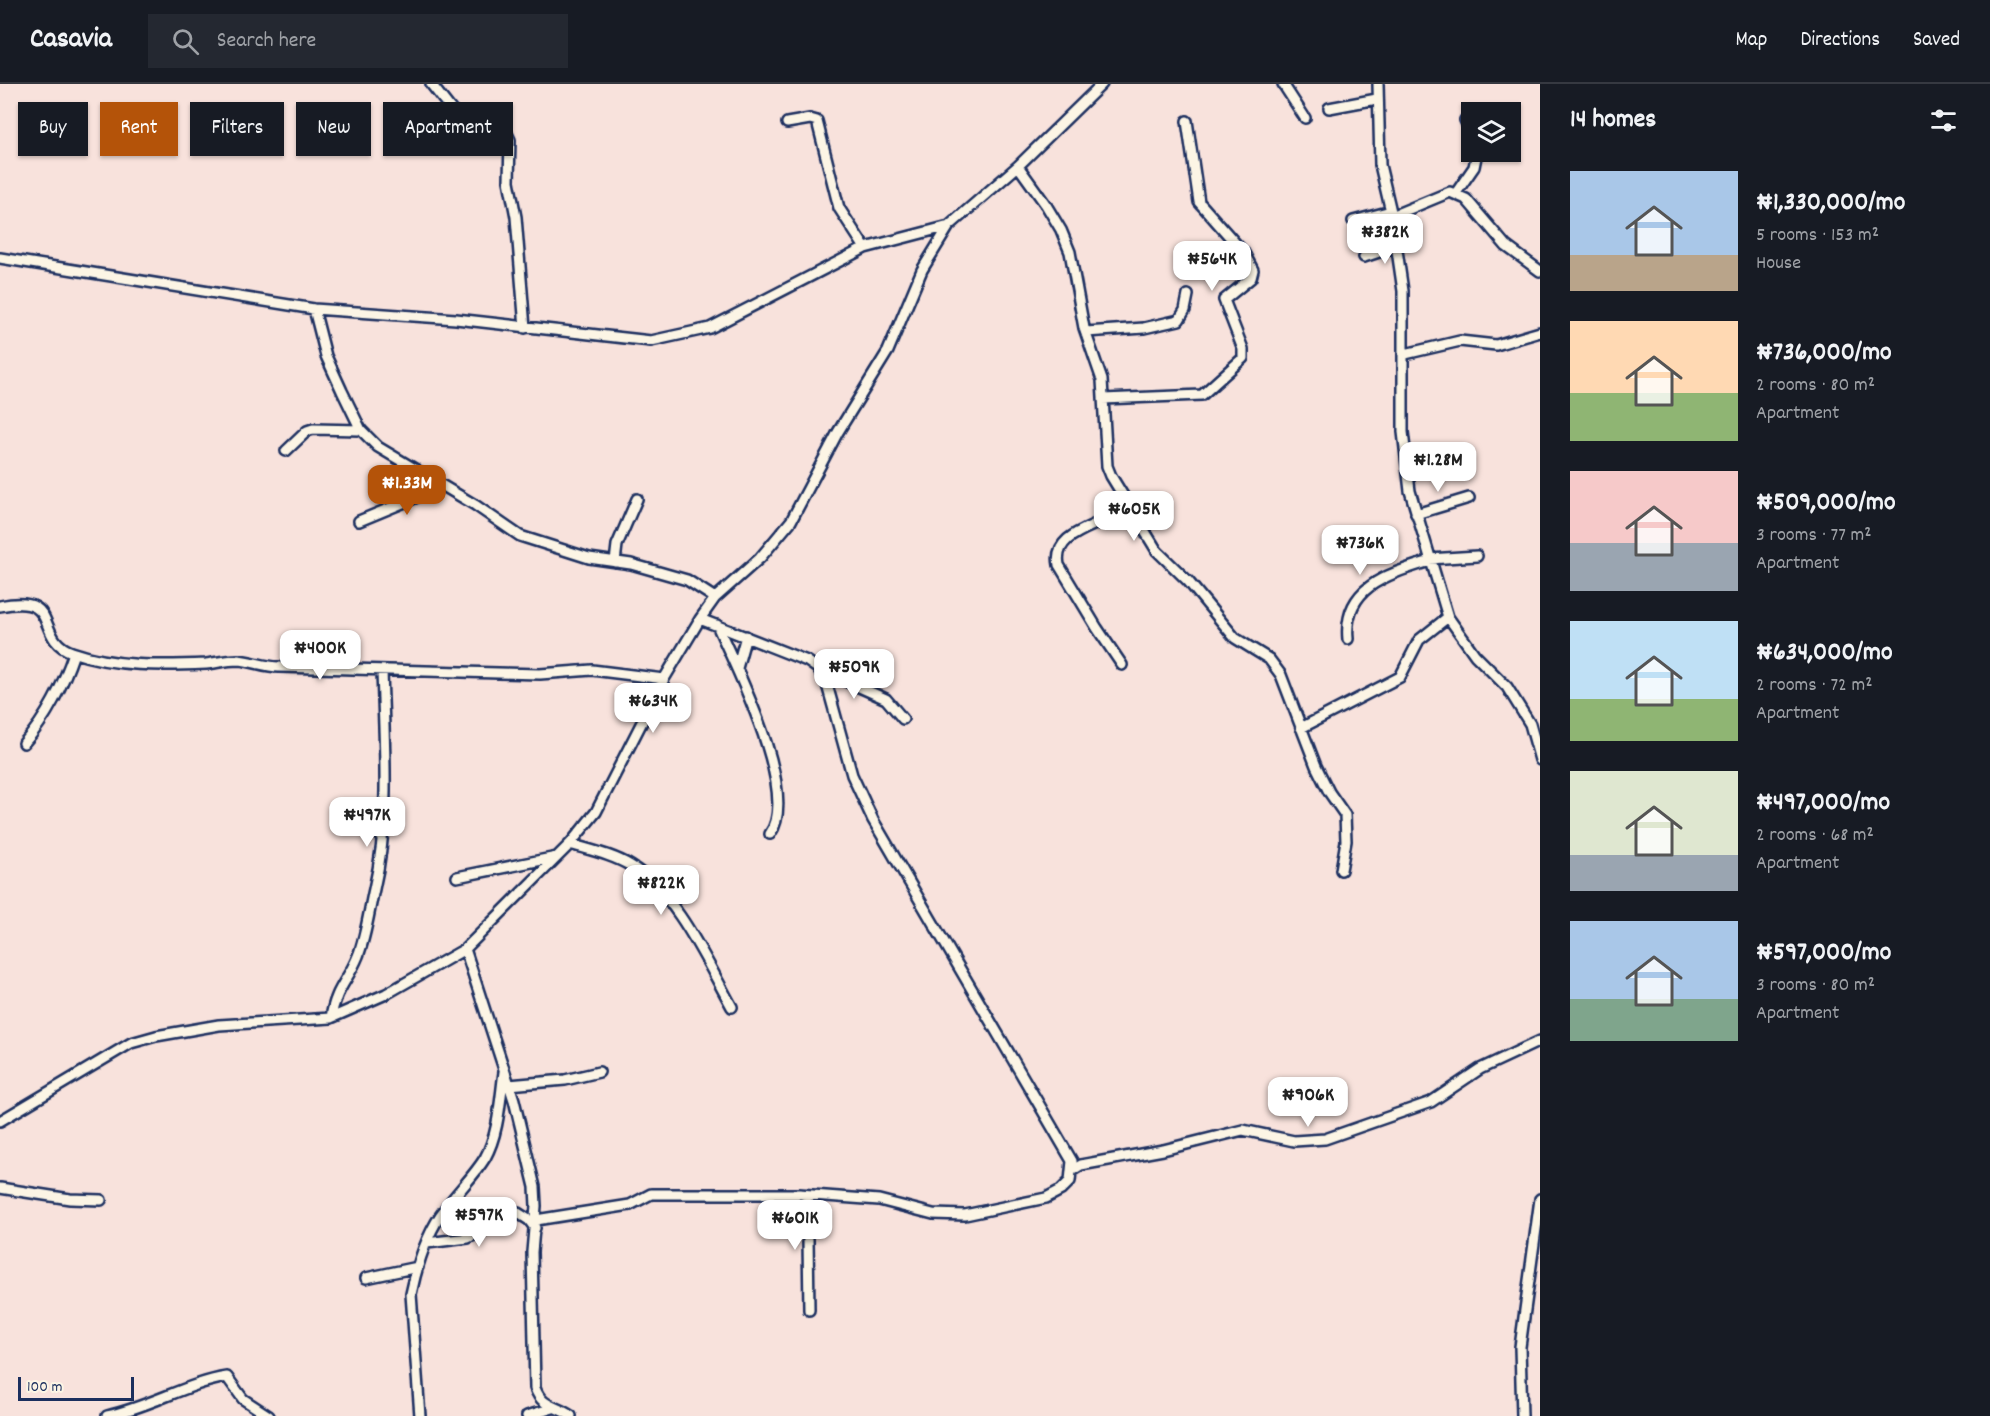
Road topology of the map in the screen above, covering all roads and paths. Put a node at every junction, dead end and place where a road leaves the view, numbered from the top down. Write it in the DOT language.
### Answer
graph roads {
  1 [pos="430,84"];
  2 [pos="1102,84"];
  3 [pos="1283,84"];
  4 [pos="1378,84"];
  5 [pos="1377,99"];
  6 [pos="1329,108"];
  7 [pos="1305,118"];
  8 [pos="1188,121"];
  9 [pos="787,123"];
  10 [pos="1475,162"];
  11 [pos="1018,166"];
  12 [pos="1456,193"];
  13 [pos="1391,214"];
  14 [pos="1353,221"];
  15 [pos="949,226"];
  16 [pos="1397,246"];
  17 [pos="865,248"];
  18 [pos="1364,257"];
  19 [pos="0,258"];
  20 [pos="1540,271"];
  21 [pos="1188,295"];
  22 [pos="314,309"];
  23 [pos="525,328"];
  24 [pos="1086,332"];
  25 [pos="1540,332"];
  26 [pos="1405,354"];
  27 [pos="1103,399"];
  28 [pos="361,430"];
  29 [pos="286,451"];
  30 [pos="435,481"];
  31 [pos="1469,498"];
  32 [pos="637,499"];
  33 [pos="1127,503"];
  34 [pos="1416,514"];
  35 [pos="359,521"];
  36 [pos="1477,556"];
  37 [pos="1430,560"];
  38 [pos="615,562"];
  39 [pos="715,598"];
  40 [pos="0,606"];
  41 [pos="1448,617"];
  42 [pos="700,619"];
  43 [pos="717,625"];
  44 [pos="746,636"];
  45 [pos="1348,639"];
  46 [pos="74,653"];
  47 [pos="1122,665"];
  48 [pos="816,668"];
  49 [pos="737,669"];
  50 [pos="382,670"];
  51 [pos="664,679"];
  52 [pos="903,719"];
  53 [pos="1301,728"];
  54 [pos="24,743"];
  55 [pos="1540,760"];
  56 [pos="770,834"];
  57 [pos="570,844"];
  58 [pos="558,856"];
  59 [pos="1341,870"];
  60 [pos="456,877"];
  61 [pos="465,949"];
  62 [pos="732,1007"];
  63 [pos="331,1018"];
  64 [pos="1540,1041"];
  65 [pos="505,1070"];
  66 [pos="599,1072"];
  67 [pos="509,1085"];
  68 [pos="0,1121"];
  69 [pos="1073,1170"];
  70 [pos="0,1188"];
  71 [pos="807,1195"];
  72 [pos="1540,1199"];
  73 [pos="101,1200"];
  74 [pos="535,1224"];
  75 [pos="427,1243"];
  76 [pos="418,1267"];
  77 [pos="366,1278"];
  78 [pos="809,1310"];
  79 [pos="539,1399"];
  80 [pos="556,1408"];
  81 [pos="107,1416"];
  82 [pos="269,1416"];
  83 [pos="420,1416"];
  84 [pos="527,1416"];
  85 [pos="572,1416"];
  86 [pos="1522,1416"];
  1 -- 23 [label="street"];
  2 -- 11 [label="street"];
  3 -- 7 [label="street"];
  4 -- 5 [label="street"];
  5 -- 6 [label="street"];
  5 -- 13 [label="street"];
  8 -- 27 [label="street"];
  9 -- 17 [label="street"];
  10 -- 12 [label="street"];
  11 -- 15 [label="street"];
  11 -- 24 [label="street"];
  12 -- 13 [label="street"];
  12 -- 20 [label="street"];
  13 -- 14 [label="street"];
  13 -- 16 [label="street"];
  15 -- 17 [label="street"];
  15 -- 39 [label="street"];
  16 -- 18 [label="street"];
  16 -- 26 [label="street"];
  17 -- 23 [label="street"];
  19 -- 22 [label="street"];
  21 -- 24 [label="street"];
  22 -- 23 [label="street"];
  22 -- 28 [label="street"];
  24 -- 27 [label="street"];
  25 -- 26 [label="street"];
  26 -- 34 [label="street"];
  27 -- 33 [label="street"];
  28 -- 29 [label="street"];
  28 -- 30 [label="street"];
  30 -- 35 [label="street"];
  30 -- 38 [label="street"];
  31 -- 34 [label="street"];
  32 -- 38 [label="street"];
  33 -- 47 [label="street"];
  33 -- 53 [label="street"];
  34 -- 37 [label="street"];
  36 -- 37 [label="street"];
  37 -- 41 [label="street"];
  37 -- 45 [label="street"];
  38 -- 39 [label="street"];
  39 -- 42 [label="street"];
  40 -- 46 [label="street"];
  41 -- 53 [label="street"];
  41 -- 55 [label="street"];
  42 -- 43 [label="street"];
  42 -- 51 [label="street"];
  43 -- 44 [label="street"];
  43 -- 49 [label="street"];
  44 -- 48 [label="street"];
  44 -- 49 [label="street"];
  46 -- 50 [label="street"];
  46 -- 54 [label="street"];
  48 -- 52 [label="street"];
  48 -- 69 [label="street"];
  49 -- 56 [label="street"];
  50 -- 51 [label="street"];
  50 -- 63 [label="street"];
  51 -- 57 [label="street"];
  53 -- 59 [label="street"];
  57 -- 58 [label="street"];
  57 -- 62 [label="street"];
  58 -- 60 [label="street"];
  58 -- 61 [label="street"];
  61 -- 63 [label="street"];
  61 -- 65 [label="street"];
  63 -- 68 [label="street"];
  64 -- 69 [label="street"];
  65 -- 67 [label="street"];
  65 -- 75 [label="street"];
  66 -- 67 [label="street"];
  67 -- 74 [label="street"];
  69 -- 71 [label="street"];
  70 -- 73 [label="street"];
  71 -- 74 [label="street"];
  71 -- 78 [label="street"];
  72 -- 86 [label="street"];
  74 -- 75 [label="street"];
  74 -- 79 [label="street"];
  75 -- 76 [label="street"];
  76 -- 77 [label="street"];
  76 -- 83 [label="street"];
  79 -- 80 [label="street"];
  79 -- 84 [label="street"];
  80 -- 84 [label="street"];
  80 -- 85 [label="street"];
  81 -- 82 [label="street"];
}
